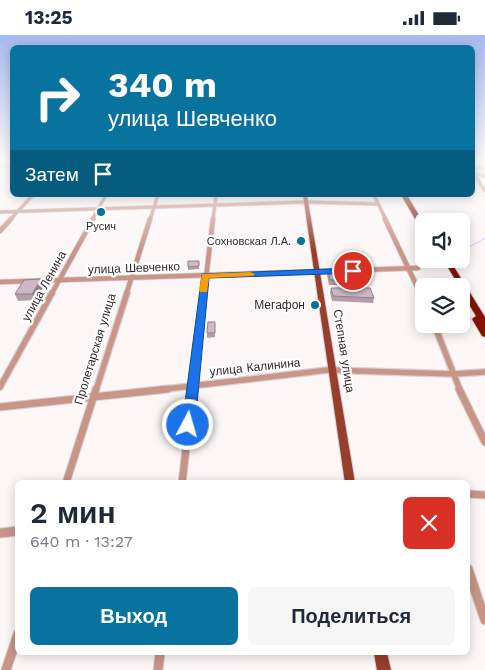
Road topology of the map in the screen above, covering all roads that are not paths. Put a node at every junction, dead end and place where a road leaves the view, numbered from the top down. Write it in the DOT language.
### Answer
graph roads {
  1 [pos="31,197"];
  2 [pos="105,197"];
  3 [pos="157,197"];
  4 [pos="216,197"];
  5 [pos="375,197"];
  6 [pos="407,197"];
  7 [pos="407,197"];
  8 [pos="305,199"];
  9 [pos="378,204"];
  10 [pos="214,205"];
  11 [pos="154,207"];
  12 [pos="98,209"];
  13 [pos="0,212"];
  14 [pos="18,212"];
  15 [pos="416,213"];
  16 [pos="418,213"];
  17 [pos="0,231"];
  18 [pos="418,268"];
  19 [pos="451,268"];
  20 [pos="408,269"];
  21 [pos="316,272"];
  22 [pos="205,276"];
  23 [pos="130,277"];
  24 [pos="58,280"];
  25 [pos="0,282"];
  26 [pos="415,283"];
  27 [pos="470,309"];
  28 [pos="485,323"];
  29 [pos="438,333"];
  30 [pos="485,334"];
  31 [pos="333,370"];
  32 [pos="484,372"];
  33 [pos="454,374"];
  34 [pos="193,386"];
  35 [pos="0,387"];
  36 [pos="94,398"];
  37 [pos="0,407"];
  38 [pos="485,442"];
  39 [pos="67,480"];
  40 [pos="182,480"];
  41 [pos="350,480"];
  42 [pos="470,494"];
  43 [pos="485,495"];
  44 [pos="15,531"];
  45 [pos="0,533"];
  46 [pos="470,575"];
  47 [pos="485,620"];
  48 [pos="15,643"];
  49 [pos="160,655"];
  50 [pos="381,655"];
  51 [pos="6,670"];
  52 [pos="158,670"];
  53 [pos="384,670"];
  1 -- 14 [label="street"];
  2 -- 12 [label="street, улица Ленина"];
  3 -- 11 [label="street, Пролетарская улица"];
  4 -- 10 [label="street"];
  5 -- 9 [label="street"];
  6 -- 16 [label="highway"];
  7 -- 15 [label="highway"];
  8 -- 9 [label="street"];
  8 -- 10 [label="street"];
  8 -- 21 [label="main road, Степная улица"];
  9 -- 20 [label="street"];
  10 -- 11 [label="street"];
  10 -- 22 [label="street"];
  11 -- 12 [label="street"];
  11 -- 23 [label="street, Пролетарская улица"];
  12 -- 14 [label="street"];
  12 -- 24 [label="street, улица Ленина"];
  13 -- 14 [label="street"];
  14 -- 17 [label="street"];
  18 -- 20 [label="street, улица Шевченко"];
  19 -- 28 [label="highway"];
  20 -- 21 [label="street, улица Шевченко"];
  20 -- 26 [label="street"];
  21 -- 22 [label="street, улица Шевченко"];
  21 -- 31 [label="main road, Степная улица"];
  22 -- 23 [label="street, улица Шевченко"];
  22 -- 34 [label="street"];
  23 -- 24 [label="street, улица Шевченко"];
  23 -- 36 [label="street, Пролетарская улица"];
  24 -- 25 [label="street, улица Шевченко"];
  24 -- 35 [label="street, улица Ленина"];
  27 -- 30 [label="highway"];
  29 -- 33 [label="street"];
  31 -- 33 [label="street, улица Калинина"];
  31 -- 34 [label="street, улица Калинина"];
  31 -- 41 [label="main road, Степная улица"];
  32 -- 33 [label="street, улица Калинина"];
  33 -- 38 [label="street"];
  34 -- 36 [label="street, улица Калинина"];
  34 -- 40 [label="street"];
  36 -- 37 [label="street, улица Калинина"];
  36 -- 39 [label="street, Пролетарская улица"];
  42 -- 43 [label="street"];
  44 -- 45 [label="street"];
  46 -- 47 [label="street"];
  48 -- 51 [label="street"];
  49 -- 52 [label="street"];
  50 -- 53 [label="main road"];
}
